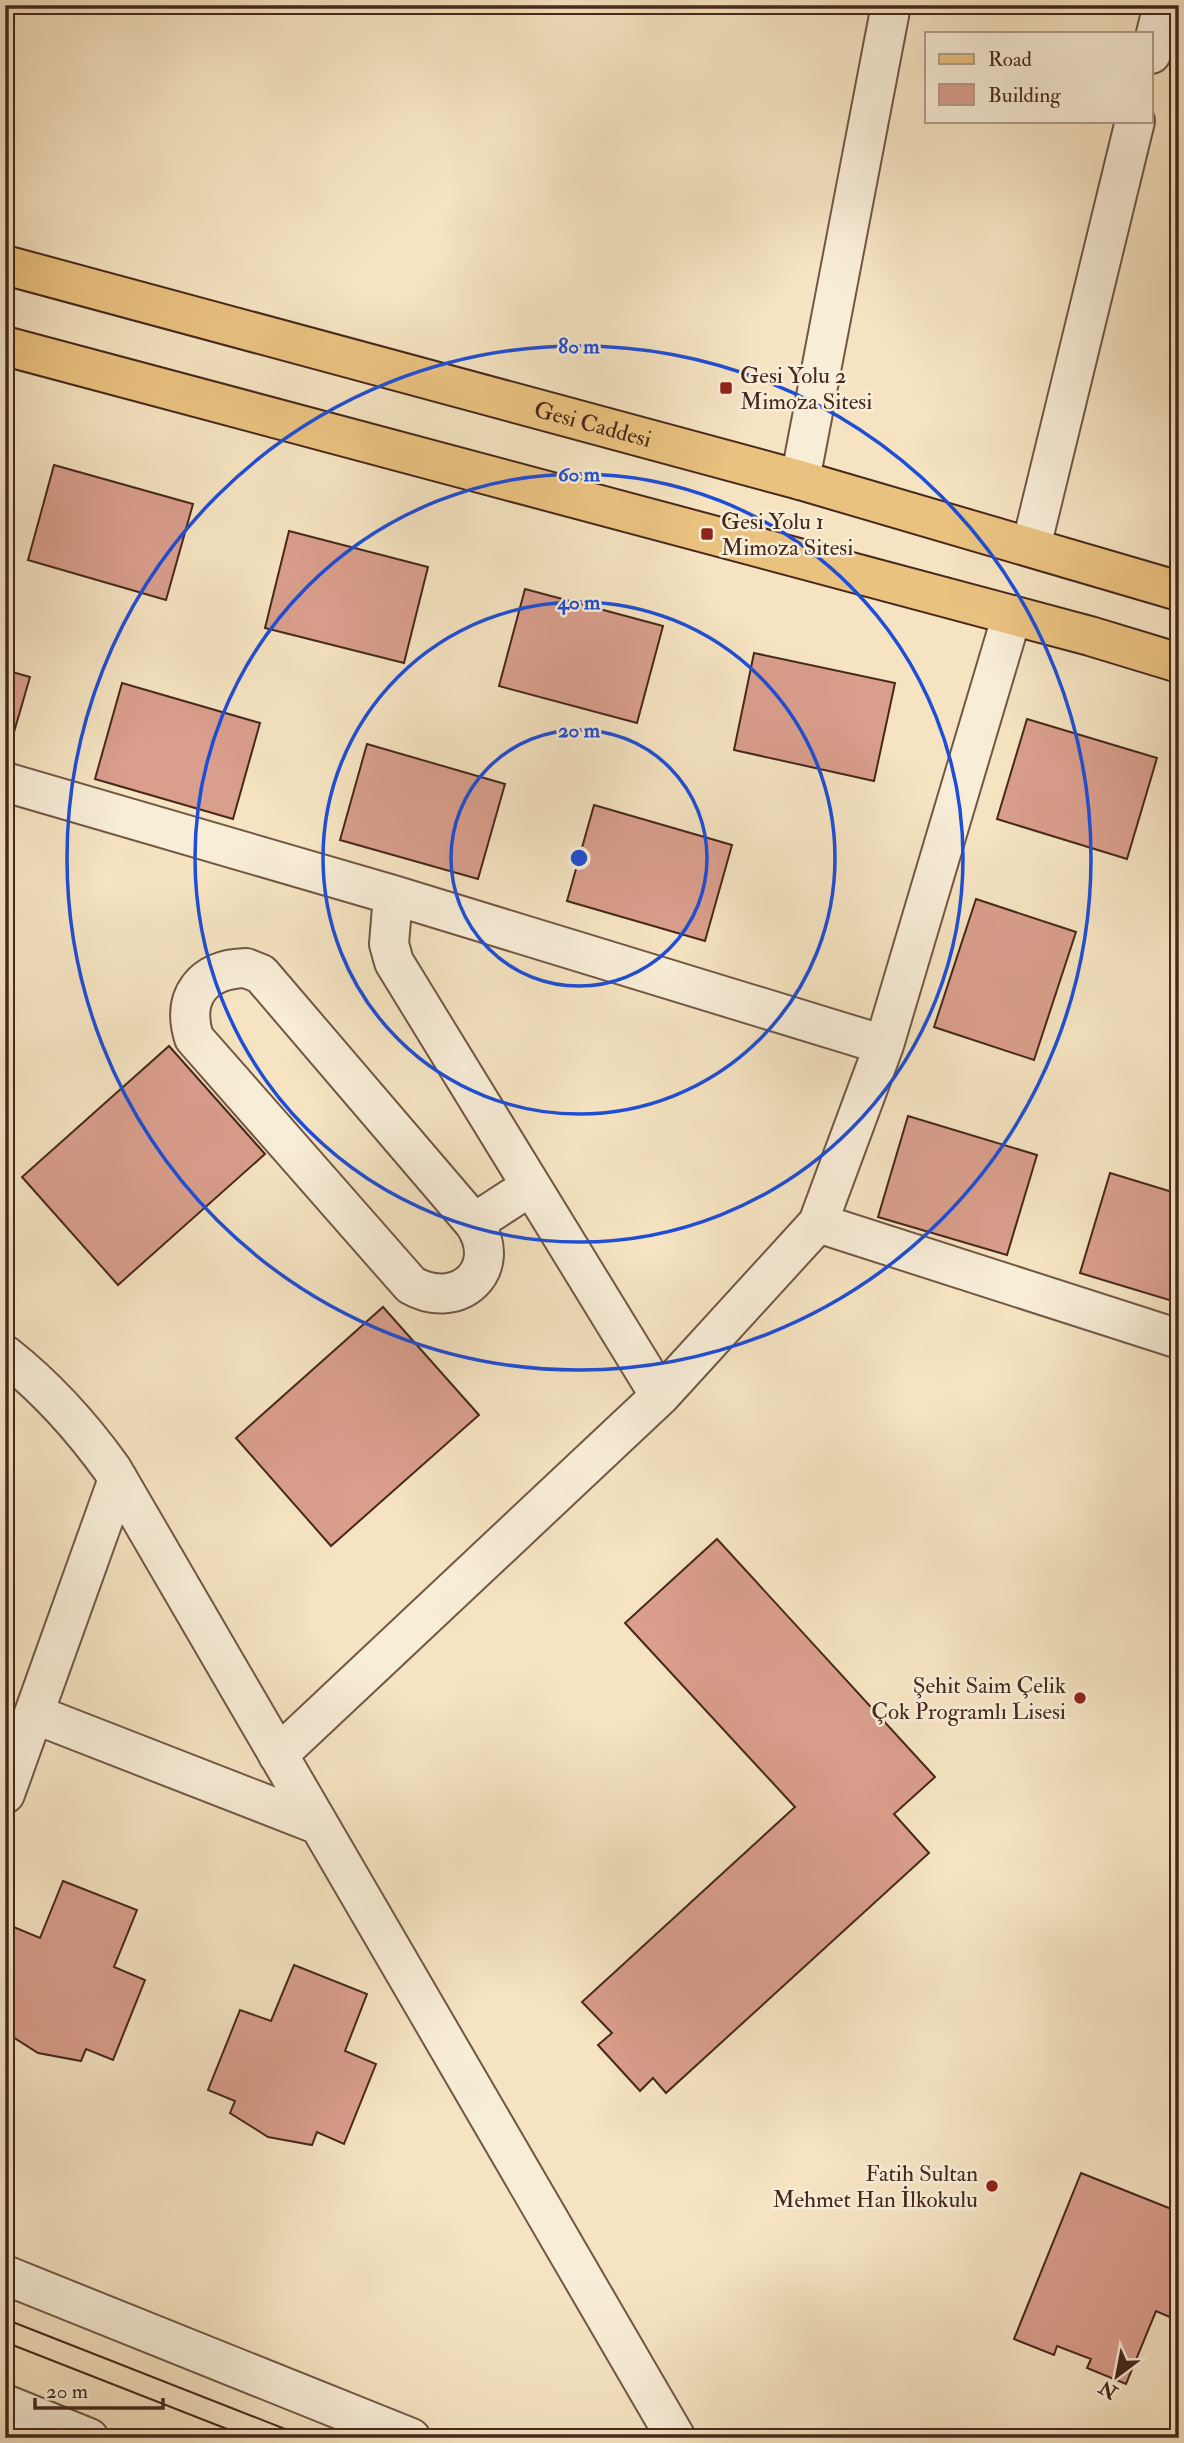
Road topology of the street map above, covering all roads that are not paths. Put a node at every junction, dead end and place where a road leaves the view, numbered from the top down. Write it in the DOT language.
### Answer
graph roads {
  1 [pos="891,5"];
  2 [pos="1163,5"];
  3 [pos="1152,50"];
  4 [pos="1135,122"];
  5 [pos="5,265"];
  6 [pos="5,346"];
  7 [pos="800,480"];
  8 [pos="1031,547"];
  9 [pos="1179,591"];
  10 [pos="1012,615"];
  11 [pos="1179,663"];
  12 [pos="5,782"];
  13 [pos="393,895"];
  14 [pos="884,1045"];
  15 [pos="531,1186"];
  16 [pos="474,1223"];
  17 [pos="818,1223"];
  18 [pos="1179,1339"];
  19 [pos="5,1355"];
  20 [pos="660,1396"];
  21 [pos="118,1479"];
  22 [pos="34,1714"];
  23 [pos="278,1755"];
  24 [pos="5,1794"];
  25 [pos="319,1825"];
  26 [pos="5,2275"];
  27 [pos="5,2404"];
  28 [pos="89,2438"];
  29 [pos="411,2438"];
  30 [pos="676,2438"];
  1 -- 7 [label="street"];
  2 -- 3 [label="street"];
  4 -- 8 [label="street"];
  5 -- 7 [label="main road, Gesi Caddesi"];
  6 -- 10 [label="main road"];
  7 -- 8 [label="main road, Gesi Caddesi"];
  8 -- 9 [label="main road, Gesi Caddesi"];
  10 -- 11 [label="main road"];
  10 -- 14 [label="street"];
  12 -- 13 [label="street"];
  13 -- 14 [label="street"];
  13 -- 15 [label="street"];
  14 -- 17 [label="street"];
  15 -- 16 [label="street"];
  15 -- 20 [label="street"];
  16 -- 16 [label="street"];
  17 -- 18 [label="street"];
  17 -- 20 [label="street"];
  19 -- 21 [label="street"];
  20 -- 23 [label="street"];
  21 -- 22 [label="street"];
  21 -- 23 [label="street"];
  22 -- 24 [label="street"];
  22 -- 25 [label="street"];
  23 -- 25 [label="street"];
  25 -- 30 [label="street"];
  26 -- 29 [label="street"];
  27 -- 28 [label="street"];
}
